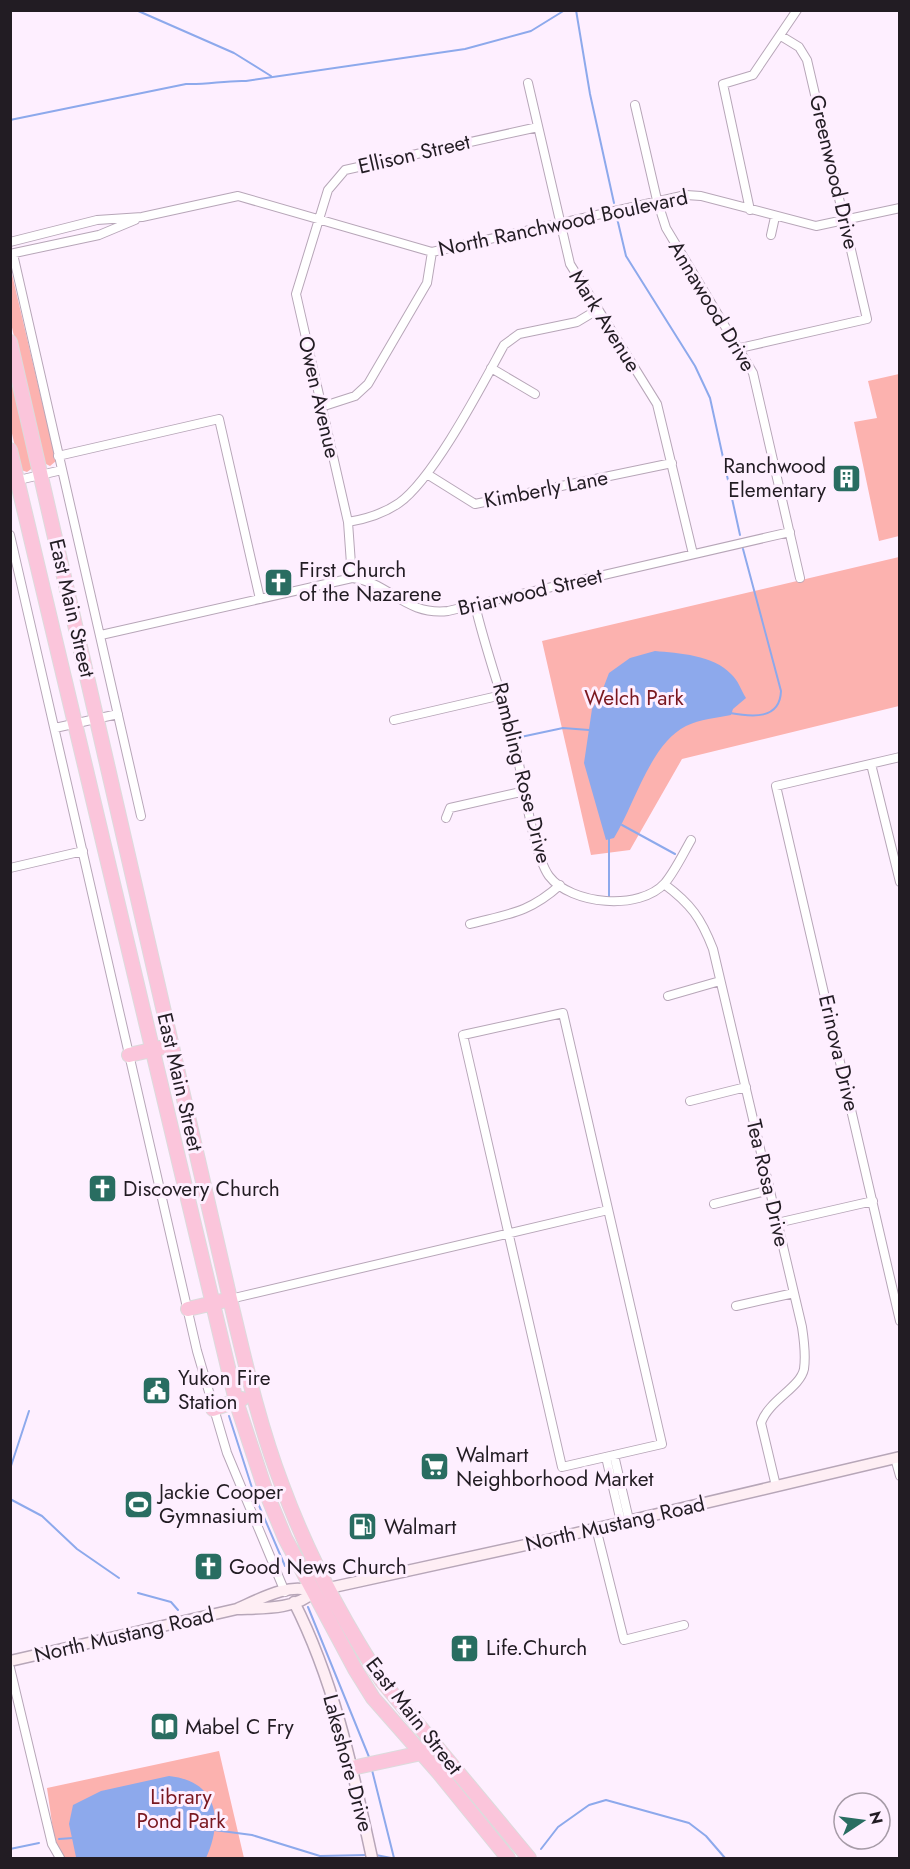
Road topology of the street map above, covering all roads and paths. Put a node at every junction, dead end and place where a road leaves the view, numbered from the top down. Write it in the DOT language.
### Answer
graph roads {
  1 [pos="797,10"];
  2 [pos="781,36"];
  3 [pos="528,83"];
  4 [pos="635,105"];
  5 [pos="538,127"];
  6 [pos="657,200"];
  7 [pos="900,208"];
  8 [pos="750,210"];
  9 [pos="142,217"];
  10 [pos="775,217"];
  11 [pos="320,219"];
  12 [pos="845,220"];
  13 [pos="92,221"];
  14 [pos="560,225"];
  15 [pos="51,232"];
  16 [pos="771,235"];
  17 [pos="95,236"];
  18 [pos="10,242"];
  19 [pos="55,245"];
  20 [pos="432,252"];
  21 [pos="11,254"];
  22 [pos="597,310"];
  23 [pos="10,342"];
  24 [pos="740,348"];
  25 [pos="491,368"];
  26 [pos="535,394"];
  27 [pos="321,407"];
  28 [pos="10,450"];
  29 [pos="58,456"];
  30 [pos="672,463"];
  31 [pos="62,470"];
  32 [pos="42,474"];
  33 [pos="427,474"];
  34 [pos="14,481"];
  35 [pos="348,522"];
  36 [pos="790,532"];
  37 [pos="10,535"];
  38 [pos="693,555"];
  39 [pos="352,578"];
  40 [pos="800,578"];
  41 [pos="260,599"];
  42 [pos="475,605"];
  43 [pos="100,635"];
  44 [pos="502,695"];
  45 [pos="118,714"];
  46 [pos="96,718"];
  47 [pos="394,720"];
  48 [pos="74,723"];
  49 [pos="55,728"];
  50 [pos="900,758"];
  51 [pos="871,764"];
  52 [pos="525,791"];
  53 [pos="141,816"];
  54 [pos="446,818"];
  55 [pos="691,840"];
  56 [pos="83,851"];
  57 [pos="10,868"];
  58 [pos="900,882"];
  59 [pos="664,884"];
  60 [pos="560,885"];
  61 [pos="470,924"];
  62 [pos="720,981"];
  63 [pos="668,996"];
  64 [pos="171,1046"];
  65 [pos="153,1050"];
  66 [pos="129,1055"];
  67 [pos="746,1087"];
  68 [pos="690,1101"];
  69 [pos="770,1190"];
  70 [pos="873,1201"];
  71 [pos="714,1204"];
  72 [pos="608,1210"];
  73 [pos="777,1223"];
  74 [pos="508,1233"];
  75 [pos="794,1293"];
  76 [pos="230,1299"];
  77 [pos="214,1303"];
  78 [pos="736,1306"];
  79 [pos="188,1309"];
  80 [pos="900,1321"];
  81 [pos="253,1396"];
  82 [pos="236,1401"];
  83 [pos="213,1409"];
  84 [pos="610,1456"];
  85 [pos="897,1458"];
  86 [pos="900,1476"];
  87 [pos="776,1486"];
  88 [pos="625,1521"];
  89 [pos="596,1528"];
  90 [pos="329,1588"];
  91 [pos="285,1592"];
  92 [pos="313,1592"];
  93 [pos="294,1602"];
  94 [pos="237,1609"];
  95 [pos="684,1625"];
  96 [pos="10,1661"];
  97 [pos="10,1668"];
  98 [pos="393,1720"];
  99 [pos="420,1752"];
  100 [pos="390,1759"];
  101 [pos="452,1765"];
  102 [pos="352,1768"];
  103 [pos="439,1773"];
  104 [pos="60,1858"];
  105 [pos="372,1858"];
  106 [pos="508,1858"];
  107 [pos="529,1858"];
  1 -- 2 [label="street"];
  2 -- 8 [label="street"];
  2 -- 12 [label="street, Greenwood Drive"];
  3 -- 5 [label="street, Mark Avenue"];
  4 -- 6 [label="street, Annawood Drive"];
  5 -- 11 [label="street, Ellison Street"];
  5 -- 14 [label="street, Mark Avenue"];
  6 -- 8 [label="street, North Ranchwood Boulevard"];
  6 -- 14 [label="street, North Ranchwood Boulevard"];
  6 -- 24 [label="street, Annawood Drive"];
  7 -- 12 [label="street, North Ranchwood Boulevard"];
  8 -- 10 [label="street, North Ranchwood Boulevard"];
  9 -- 11 [label="street, North Ranchwood Boulevard"];
  9 -- 13 [label="street, North Ranchwood Boulevard"];
  9 -- 17 [label="street, North Ranchwood Boulevard"];
  10 -- 12 [label="street, North Ranchwood Boulevard"];
  10 -- 16 [label="street"];
  11 -- 20 [label="street, North Ranchwood Boulevard"];
  11 -- 27 [label="street, Owen Avenue"];
  12 -- 24 [label="street, Greenwood Drive"];
  13 -- 15 [label="street, North Ranchwood Boulevard"];
  13 -- 17 [label="street"];
  14 -- 20 [label="street, North Ranchwood Boulevard"];
  14 -- 22 [label="street, Mark Avenue"];
  15 -- 18 [label="street, North Ranchwood Boulevard"];
  15 -- 19 [label="street"];
  17 -- 19 [label="street, North Ranchwood Boulevard"];
  19 -- 21 [label="street, North Ranchwood Boulevard"];
  20 -- 27 [label="street"];
  21 -- 29 [label="street, East Main Street"];
  22 -- 25 [label="street"];
  22 -- 30 [label="street, Mark Avenue"];
  23 -- 32 [label="highway, East Main Street"];
  24 -- 36 [label="street, Annawood Drive"];
  25 -- 26 [label="street"];
  25 -- 33 [label="street"];
  27 -- 35 [label="street, Owen Avenue"];
  28 -- 34 [label="highway, East Main Street"];
  29 -- 31 [label="street, East Main Street"];
  29 -- 41 [label="street"];
  30 -- 33 [label="street, Kimberly Lane"];
  30 -- 38 [label="street, Mark Avenue"];
  31 -- 32 [label="street"];
  31 -- 43 [label="street, East Main Street"];
  32 -- 34 [label="street"];
  32 -- 46 [label="highway, East Main Street"];
  33 -- 35 [label="street"];
  34 -- 48 [label="highway, East Main Street"];
  35 -- 39 [label="street, Owen Avenue"];
  36 -- 38 [label="street, Briarwood Street"];
  36 -- 40 [label="street, Annawood Drive"];
  37 -- 49 [label="street, East Main Street"];
  38 -- 42 [label="street, Briarwood Street"];
  39 -- 41 [label="street"];
  39 -- 42 [label="street, Briarwood Street"];
  41 -- 43 [label="street"];
  42 -- 44 [label="street, Rambling Rose Drive"];
  43 -- 45 [label="street, East Main Street"];
  44 -- 47 [label="street"];
  44 -- 52 [label="street, Rambling Rose Drive"];
  45 -- 46 [label="street"];
  45 -- 53 [label="street, East Main Street"];
  46 -- 48 [label="street"];
  46 -- 64 [label="highway, East Main Street"];
  48 -- 49 [label="street"];
  48 -- 65 [label="highway, East Main Street"];
  49 -- 56 [label="street, East Main Street"];
  50 -- 51 [label="street"];
  51 -- 58 [label="street"];
  51 -- 70 [label="street, Erinova Drive"];
  52 -- 54 [label="street"];
  52 -- 60 [label="street, Rambling Rose Drive"];
  55 -- 59 [label="street, Rambling Rose Drive"];
  56 -- 57 [label="street"];
  56 -- 66 [label="street, East Main Street"];
  59 -- 60 [label="street, Rambling Rose Drive"];
  59 -- 62 [label="street, Tea Rosa Drive"];
  60 -- 61 [label="street"];
  62 -- 63 [label="street"];
  62 -- 67 [label="street, Tea Rosa Drive"];
  64 -- 65 [label="highway"];
  64 -- 76 [label="highway, East Main Street"];
  65 -- 66 [label="highway"];
  65 -- 77 [label="highway, East Main Street"];
  66 -- 79 [label="street, East Main Street"];
  67 -- 68 [label="street"];
  67 -- 69 [label="street, Tea Rosa Drive"];
  69 -- 71 [label="street"];
  69 -- 73 [label="street, Tea Rosa Drive"];
  70 -- 73 [label="street"];
  70 -- 80 [label="street, Erinova Drive"];
  72 -- 74 [label="street"];
  72 -- 74 [label="street"];
  72 -- 84 [label="street"];
  73 -- 75 [label="street, Tea Rosa Drive"];
  74 -- 76 [label="street"];
  74 -- 84 [label="street"];
  75 -- 78 [label="street"];
  75 -- 87 [label="street, Tea Rosa Drive"];
  76 -- 77 [label="highway"];
  76 -- 81 [label="highway, East Main Street"];
  77 -- 79 [label="highway"];
  77 -- 82 [label="highway, East Main Street"];
  79 -- 83 [label="street, East Main Street"];
  81 -- 82 [label="highway"];
  81 -- 90 [label="highway, East Main Street"];
  82 -- 83 [label="highway"];
  82 -- 92 [label="highway, East Main Street"];
  83 -- 91 [label="street, East Main Street"];
  84 -- 88 [label="street"];
  85 -- 86 [label="street"];
  85 -- 87 [label="street, North Mustang Road"];
  87 -- 88 [label="street, North Mustang Road"];
  88 -- 89 [label="street, North Mustang Road"];
  89 -- 90 [label="street, North Mustang Road"];
  89 -- 95 [label="street"];
  90 -- 92 [label="highway"];
  90 -- 101 [label="highway, East Main Street"];
  91 -- 92 [label="street, North Mustang Road"];
  91 -- 94 [label="street, North Mustang Road"];
  92 -- 93 [label="street, North Mustang Road"];
  92 -- 98 [label="highway, East Main Street"];
  93 -- 94 [label="street, North Mustang Road"];
  93 -- 102 [label="street, Lakeshore Drive"];
  94 -- 96 [label="street, North Mustang Road"];
  97 -- 104 [label="street"];
  98 -- 99 [label="highway, East Main Street"];
  98 -- 100 [label="highway"];
  99 -- 100 [label="highway"];
  99 -- 101 [label="highway"];
  99 -- 103 [label="highway, East Main Street"];
  100 -- 102 [label="highway"];
  100 -- 103 [label="highway"];
  101 -- 107 [label="highway, East Main Street"];
  102 -- 105 [label="street, Lakeshore Drive"];
  103 -- 106 [label="highway, East Main Street"];
}
